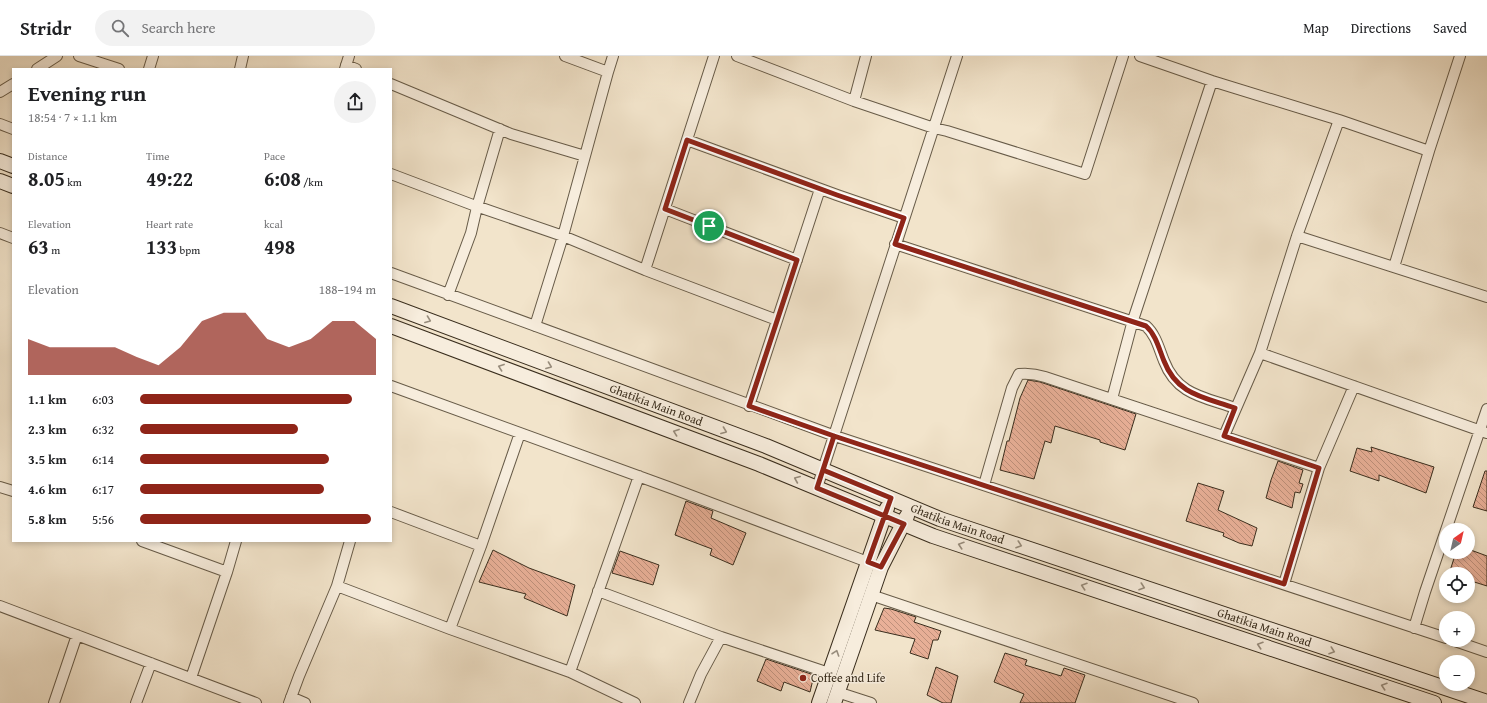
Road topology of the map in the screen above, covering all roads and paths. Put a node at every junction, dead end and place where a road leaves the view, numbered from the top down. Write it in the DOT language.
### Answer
graph roads {
  1 [pos="57,56"];
  2 [pos="79,56"];
  3 [pos="153,56"];
  4 [pos="243,56"];
  5 [pos="565,56"];
  6 [pos="613,56"];
  7 [pos="714,56"];
  8 [pos="737,56"];
  9 [pos="866,56"];
  10 [pos="957,56"];
  11 [pos="1123,56"];
  12 [pos="1140,56"];
  13 [pos="1460,56"];
  14 [pos="39,68"];
  15 [pos="115,68"];
  16 [pos="149,68"];
  17 [pos="240,68"];
  18 [pos="608,72"];
  19 [pos="1212,81"];
  20 [pos="392,84"];
  21 [pos="12,85"];
  22 [pos="0,92"];
  23 [pos="854,101"];
  24 [pos="1339,120"];
  25 [pos="0,124"];
  26 [pos="934,128"];
  27 [pos="12,129"];
  28 [pos="500,129"];
  29 [pos="687,140"];
  30 [pos="1429,151"];
  31 [pos="585,156"];
  32 [pos="0,161"];
  33 [pos="12,166"];
  34 [pos="392,174"];
  35 [pos="0,181"];
  36 [pos="12,186"];
  37 [pos="820,189"];
  38 [pos="477,206"];
  39 [pos="665,209"];
  40 [pos="904,218"];
  41 [pos="0,233"];
  42 [pos="563,236"];
  43 [pos="1297,236"];
  44 [pos="12,238"];
  45 [pos="895,244"];
  46 [pos="797,260"];
  47 [pos="1394,267"];
  48 [pos="645,270"];
  49 [pos="392,273"];
  50 [pos="448,295"];
  51 [pos="1487,297"];
  52 [pos="392,306"];
  53 [pos="777,320"];
  54 [pos="1133,320"];
  55 [pos="392,326"];
  56 [pos="535,326"];
  57 [pos="1260,353"];
  58 [pos="392,386"];
  59 [pos="1354,386"];
  60 [pos="1112,399"];
  61 [pos="749,406"];
  62 [pos="1235,408"];
  63 [pos="1487,408"];
  64 [pos="1483,431"];
  65 [pos="520,433"];
  66 [pos="834,436"];
  67 [pos="1224,436"];
  68 [pos="1319,468"];
  69 [pos="823,470"];
  70 [pos="639,476"];
  71 [pos="984,486"];
  72 [pos="0,487"];
  73 [pos="817,488"];
  74 [pos="12,491"];
  75 [pos="891,498"];
  76 [pos="910,507"];
  77 [pos="392,512"];
  78 [pos="884,516"];
  79 [pos="904,524"];
  80 [pos="145,542"];
  81 [pos="236,542"];
  82 [pos="350,542"];
  83 [pos="481,546"];
  84 [pos="874,564"];
  85 [pos="227,572"];
  86 [pos="1284,584"];
  87 [pos="337,586"];
  88 [pos="598,591"];
  89 [pos="871,595"];
  90 [pos="0,606"];
  91 [pos="1414,628"];
  92 [pos="450,629"];
  93 [pos="77,635"];
  94 [pos="1439,636"];
  95 [pos="721,637"];
  96 [pos="1472,647"];
  97 [pos="1487,652"];
  98 [pos="150,663"];
  99 [pos="570,672"];
  100 [pos="829,673"];
  101 [pos="191,678"];
  102 [pos="835,697"];
  103 [pos="290,700"];
  104 [pos="1487,702"];
  105 [pos="54,703"];
  106 [pos="136,703"];
  107 [pos="256,703"];
  108 [pos="305,703"];
  109 [pos="634,703"];
  110 [pos="689,703"];
  111 [pos="819,703"];
  112 [pos="871,703"];
  113 [pos="1193,703"];
  114 [pos="1434,703"];
  1 -- 14 [label="street"];
  2 -- 15 [label="street"];
  3 -- 16 [label="street"];
  4 -- 17 [label="street"];
  5 -- 18 [label="street"];
  6 -- 18 [label="street"];
  7 -- 29 [label="street"];
  8 -- 23 [label="street"];
  9 -- 23 [label="street"];
  10 -- 26 [label="street"];
  11 -- 26 [label="street"];
  12 -- 19 [label="street"];
  13 -- 30 [label="street"];
  18 -- 31 [label="street"];
  19 -- 24 [label="street"];
  19 -- 54 [label="street"];
  20 -- 28 [label="street"];
  21 -- 22 [label="street"];
  23 -- 26 [label="street"];
  24 -- 30 [label="street"];
  24 -- 43 [label="street"];
  25 -- 27 [label="street"];
  26 -- 40 [label="street"];
  28 -- 31 [label="street"];
  28 -- 38 [label="street"];
  29 -- 37 [label="street"];
  29 -- 39 [label="street"];
  30 -- 47 [label="street"];
  31 -- 42 [label="street"];
  32 -- 33 [label="street"];
  34 -- 38 [label="street"];
  35 -- 36 [label="street"];
  37 -- 40 [label="street"];
  37 -- 46 [label="street"];
  38 -- 42 [label="street"];
  38 -- 50 [label="street"];
  39 -- 46 [label="street"];
  39 -- 48 [label="street"];
  40 -- 45 [label="street"];
  41 -- 44 [label="street"];
  42 -- 48 [label="street"];
  42 -- 56 [label="street"];
  43 -- 47 [label="street"];
  43 -- 57 [label="street"];
  45 -- 54 [label="street"];
  45 -- 66 [label="street"];
  46 -- 53 [label="street"];
  47 -- 51 [label="street"];
  48 -- 53 [label="street"];
  49 -- 50 [label="street"];
  50 -- 56 [label="street"];
  52 -- 69 [label="street, Ghatikia Main Road, one-way"];
  53 -- 61 [label="street"];
  54 -- 60 [label="street"];
  54 -- 62 [label="street"];
  73 -- 55 [label="street, Ghatikia Main Road, one-way"];
  56 -- 61 [label="street"];
  57 -- 59 [label="street"];
  57 -- 62 [label="street"];
  58 -- 65 [label="street"];
  59 -- 64 [label="street"];
  59 -- 68 [label="street"];
  60 -- 67 [label="street"];
  60 -- 71 [label="street"];
  61 -- 66 [label="street"];
  62 -- 67 [label="street"];
  63 -- 64 [label="street"];
  64 -- 91 [label="street"];
  65 -- 70 [label="street"];
  65 -- 83 [label="street"];
  66 -- 69 [label="street"];
  66 -- 71 [label="street"];
  67 -- 68 [label="street"];
  68 -- 86 [label="street"];
  69 -- 73 [label="street"];
  69 -- 75 [label="street, Ghatikia Main Road"];
  70 -- 84 [label="street"];
  70 -- 88 [label="street"];
  71 -- 86 [label="street"];
  72 -- 74 [label="street"];
  73 -- 78 [label="street, Ghatikia Main Road"];
  75 -- 76 [label="street, Ghatikia Main Road"];
  75 -- 78 [label="street"];
  76 -- 79 [label="street"];
  76 -- 104 [label="street, Ghatikia Main Road, one-way"];
  77 -- 83 [label="street"];
  78 -- 79 [label="street, Ghatikia Main Road"];
  78 -- 84 [label="street"];
  79 -- 84 [label="street"];
  114 -- 79 [label="street, Ghatikia Main Road, one-way"];
  80 -- 85 [label="street"];
  81 -- 85 [label="street"];
  82 -- 87 [label="street"];
  83 -- 92 [label="street"];
  84 -- 89 [label="street"];
  100 -- 84 [label="street, one-way"];
  85 -- 101 [label="street"];
  86 -- 91 [label="street"];
  87 -- 92 [label="street"];
  87 -- 103 [label="street"];
  88 -- 95 [label="street"];
  88 -- 99 [label="street"];
  89 -- 102 [label="street"];
  89 -- 113 [label="street"];
  90 -- 93 [label="street"];
  91 -- 94 [label="street"];
  92 -- 99 [label="street"];
  93 -- 98 [label="street"];
  93 -- 105 [label="street"];
  95 -- 100 [label="street"];
  95 -- 110 [label="street"];
  96 -- 97 [label="street"];
  98 -- 101 [label="street"];
  98 -- 106 [label="street"];
  99 -- 109 [label="street"];
  100 -- 111 [label="street"];
  101 -- 107 [label="street"];
  102 -- 112 [label="street"];
  103 -- 108 [label="street"];
}
